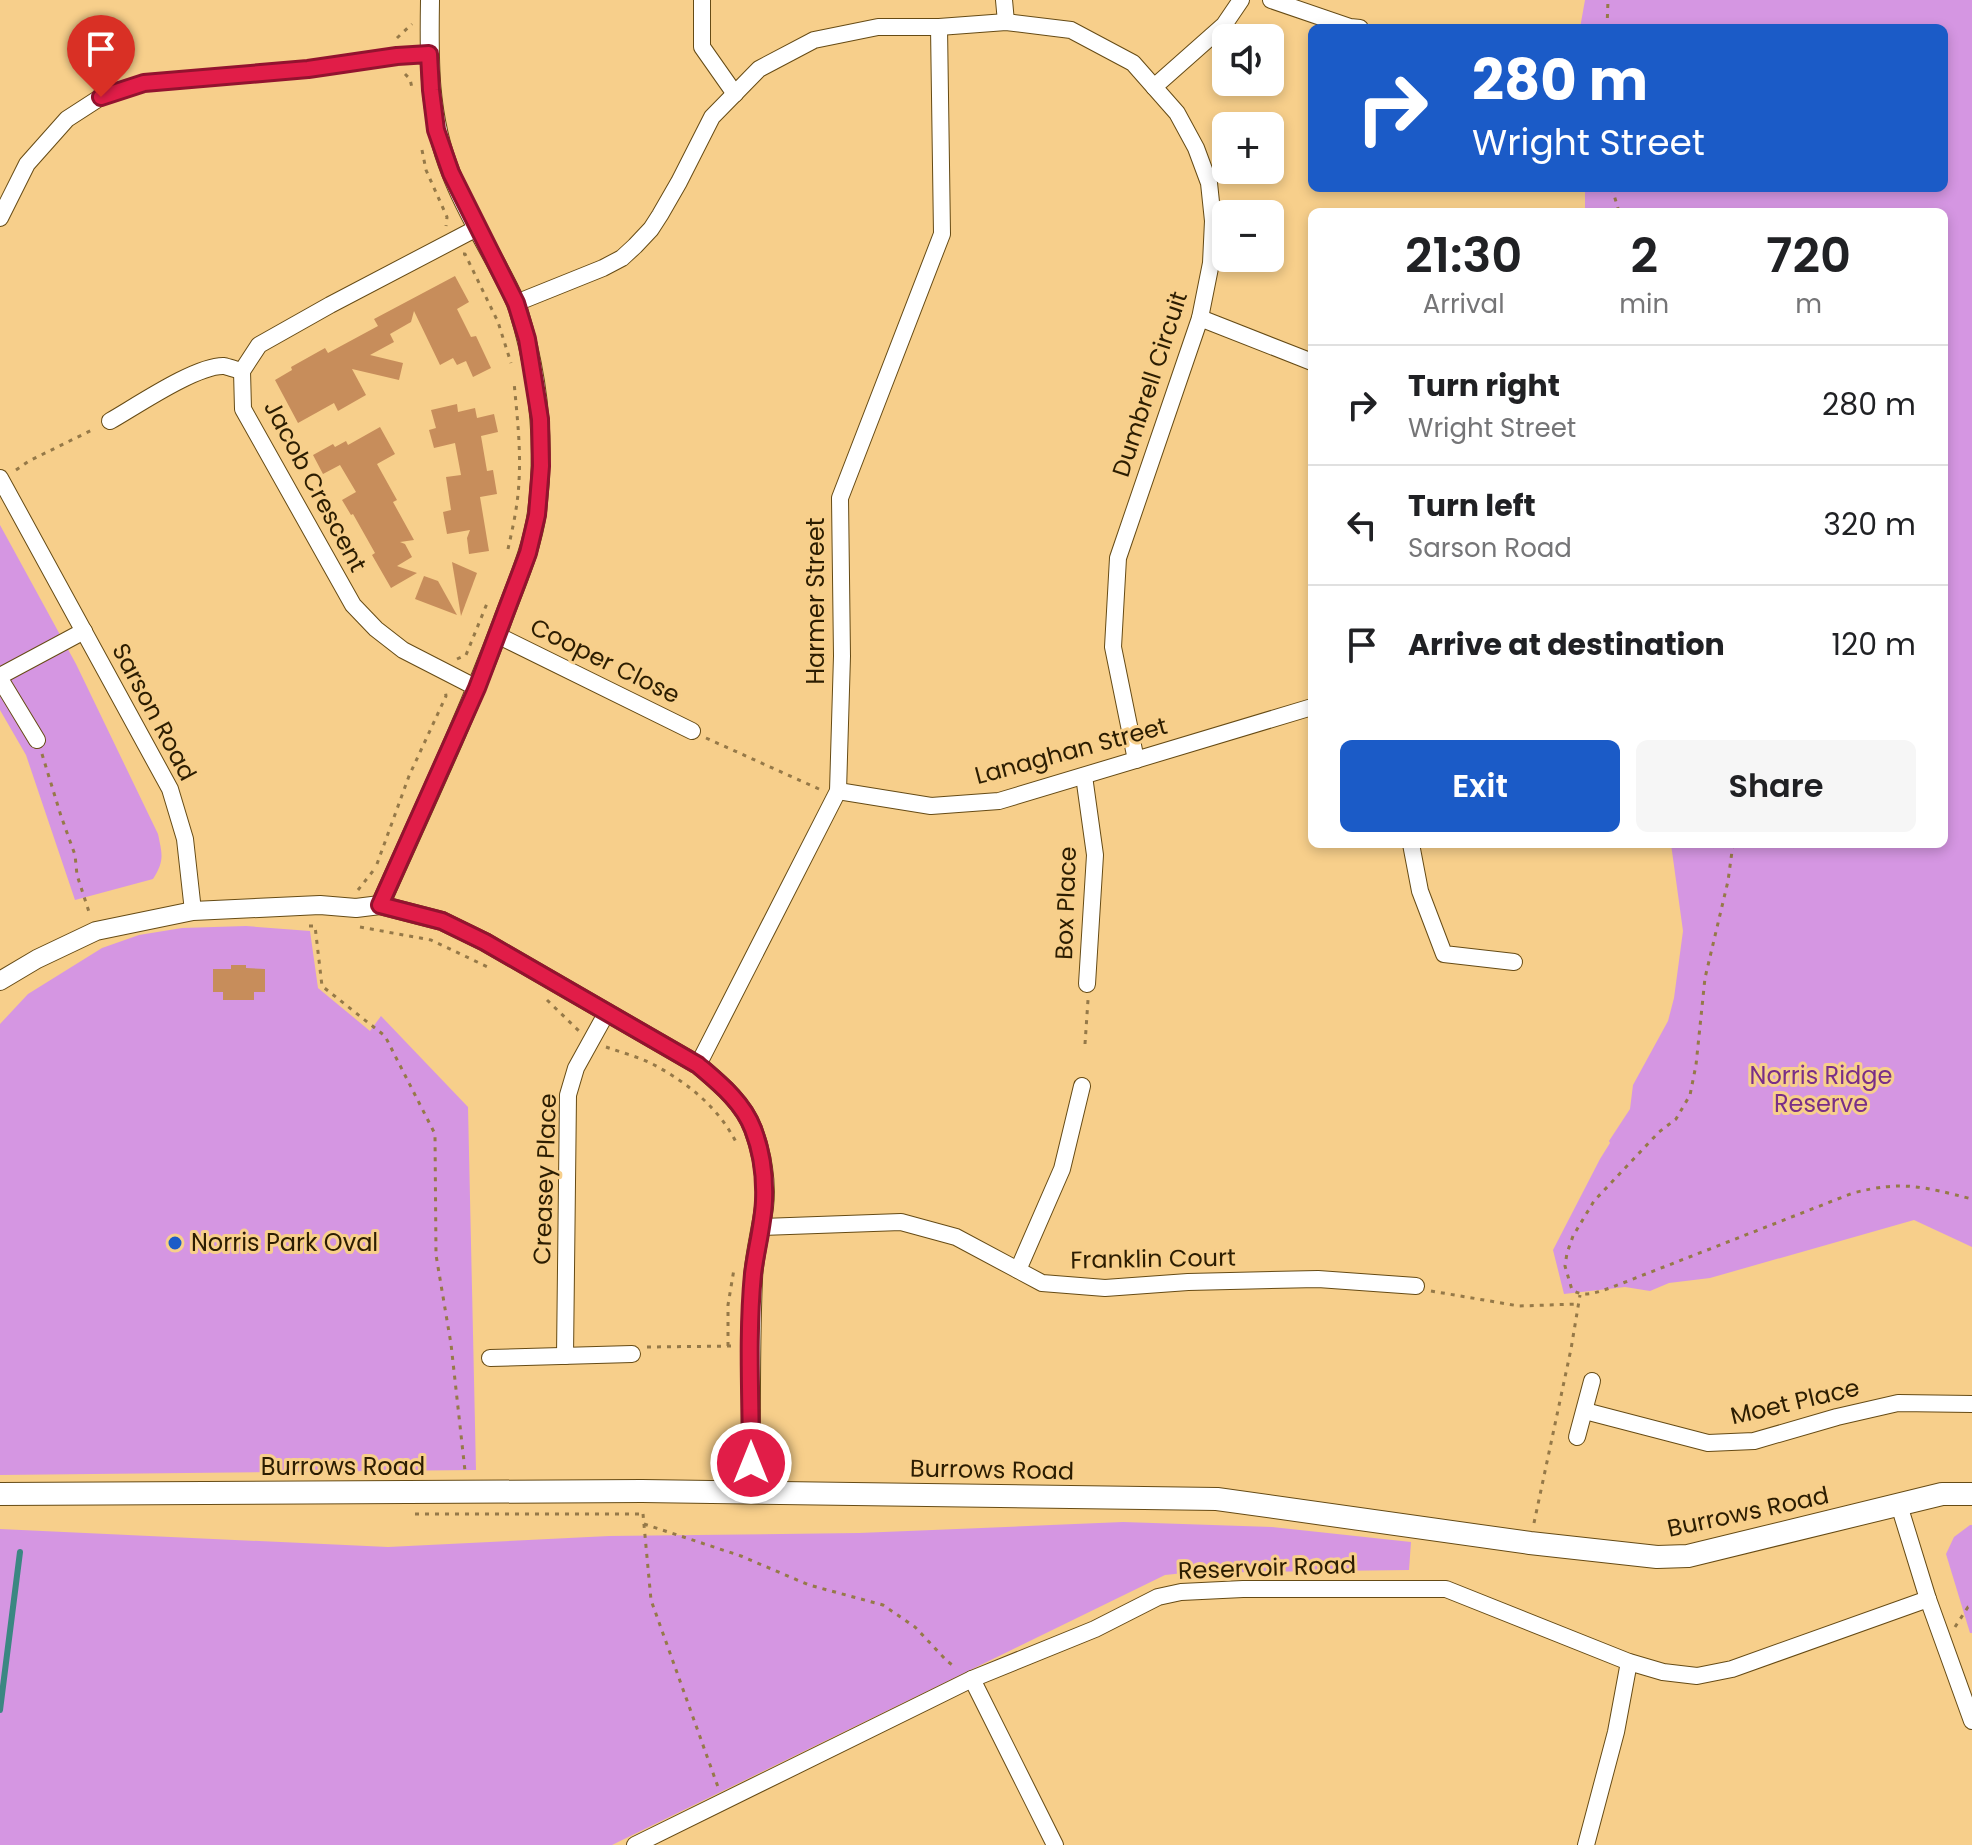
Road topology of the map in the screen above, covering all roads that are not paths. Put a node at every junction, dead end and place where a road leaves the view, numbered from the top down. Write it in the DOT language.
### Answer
graph roads {
  1 [pos="430,0"];
  2 [pos="702,0"];
  3 [pos="1004,0"];
  4 [pos="1241,0"];
  5 [pos="1271,0"];
  6 [pos="1006,22"];
  7 [pos="1341,24"];
  8 [pos="939,27"];
  9 [pos="429,54"];
  10 [pos="1154,87"];
  11 [pos="735,94"];
  12 [pos="0,218"];
  13 [pos="477,228"];
  14 [pos="516,303"];
  15 [pos="1200,318"];
  16 [pos="1308,360"];
  17 [pos="242,371"];
  18 [pos="110,421"];
  19 [pos="1,480"];
  20 [pos="84,631"];
  21 [pos="497,635"];
  22 [pos="0,677"];
  23 [pos="477,688"];
  24 [pos="1308,708"];
  25 [pos="699,734"];
  26 [pos="37,740"];
  27 [pos="1136,760"];
  28 [pos="1084,776"];
  29 [pos="830,791"];
  30 [pos="1412,848"];
  31 [pos="380,905"];
  32 [pos="193,911"];
  33 [pos="1514,962"];
  34 [pos="0,981"];
  35 [pos="1088,988"];
  36 [pos="607,1012"];
  37 [pos="698,1065"];
  38 [pos="1082,1086"];
  39 [pos="760,1227"];
  40 [pos="1018,1270"];
  41 [pos="1416,1286"];
  42 [pos="635,1351"];
  43 [pos="565,1356"];
  44 [pos="490,1358"];
  45 [pos="1592,1381"];
  46 [pos="1972,1404"];
  47 [pos="1585,1411"];
  48 [pos="1577,1437"];
  49 [pos="751,1492"];
  50 [pos="0,1494"];
  51 [pos="1972,1494"];
  52 [pos="1899,1505"];
  53 [pos="1928,1599"];
  54 [pos="1629,1662"];
  55 [pos="972,1679"];
  56 [pos="1972,1721"];
  57 [pos="635,1845"];
  58 [pos="1055,1845"];
  59 [pos="1586,1845"];
  1 -- 9 [label="street"];
  2 -- 11 [label="street"];
  3 -- 6 [label="street"];
  4 -- 10 [label="street"];
  5 -- 7 [label="street"];
  6 -- 8 [label="street, Dumbrell Circuit"];
  6 -- 10 [label="street, Dumbrell Circuit"];
  8 -- 11 [label="street, Dumbrell Circuit"];
  8 -- 29 [label="street, Harmer Street"];
  9 -- 12 [label="street"];
  9 -- 13 [label="street"];
  10 -- 15 [label="street, Dumbrell Circuit"];
  11 -- 14 [label="street, Dumbrell Circuit"];
  13 -- 14 [label="street"];
  13 -- 17 [label="street"];
  14 -- 21 [label="street"];
  15 -- 16 [label="street"];
  15 -- 27 [label="street, Dumbrell Circuit"];
  17 -- 18 [label="street"];
  17 -- 23 [label="street, Jacob Crescent"];
  19 -- 20 [label="street, Sarson Road"];
  20 -- 22 [label="street, Sarson Road"];
  20 -- 32 [label="street, Sarson Road"];
  21 -- 23 [label="street"];
  21 -- 25 [label="street, Cooper Close"];
  22 -- 26 [label="street, Sarson Road"];
  23 -- 31 [label="street"];
  24 -- 27 [label="street, Lanaghan Street"];
  27 -- 28 [label="street, Lanaghan Street"];
  28 -- 29 [label="street, Lanaghan Street"];
  28 -- 35 [label="street, Box Place"];
  29 -- 37 [label="street, Harmer Street"];
  30 -- 33 [label="street"];
  31 -- 32 [label="street"];
  31 -- 36 [label="street"];
  32 -- 34 [label="street"];
  36 -- 37 [label="street"];
  36 -- 43 [label="street, Creasey Place"];
  37 -- 39 [label="street"];
  38 -- 40 [label="street"];
  39 -- 40 [label="street, Franklin Court"];
  39 -- 49 [label="street"];
  40 -- 41 [label="street, Franklin Court"];
  42 -- 43 [label="street"];
  43 -- 44 [label="street"];
  45 -- 47 [label="street"];
  46 -- 47 [label="street, Moet Place"];
  47 -- 48 [label="street"];
  49 -- 50 [label="main road, Burrows Road"];
  49 -- 52 [label="main road, Burrows Road"];
  51 -- 52 [label="main road, Burrows Road"];
  52 -- 53 [label="street"];
  53 -- 54 [label="street, Reservoir Road"];
  53 -- 56 [label="street"];
  54 -- 55 [label="street, Reservoir Road"];
  54 -- 59 [label="street"];
  55 -- 57 [label="street, Reservoir Road"];
  55 -- 58 [label="street"];
}
